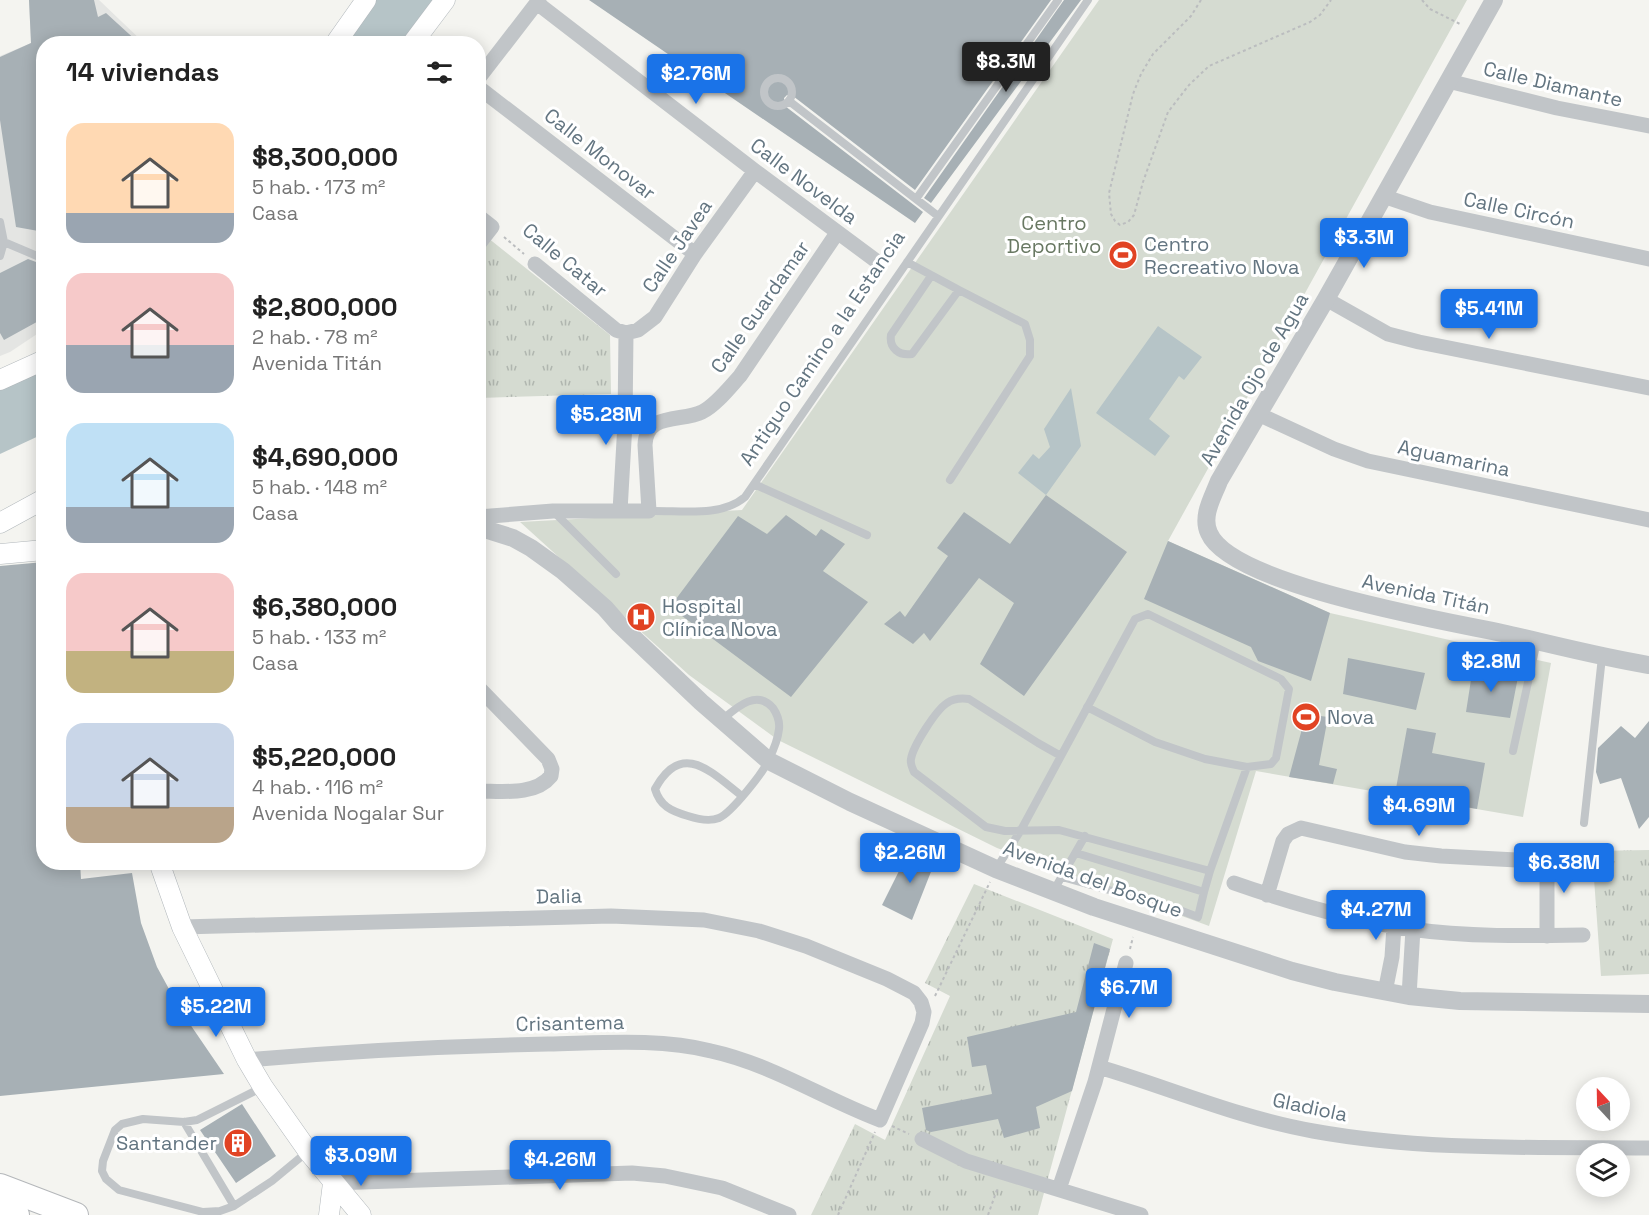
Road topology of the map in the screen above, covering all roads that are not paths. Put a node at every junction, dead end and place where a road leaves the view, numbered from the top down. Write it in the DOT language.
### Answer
graph roads {
  1 [pos="366,0"];
  2 [pos="445,0"];
  3 [pos="1058,0"];
  4 [pos="1088,0"];
  5 [pos="1494,0"];
  6 [pos="538,1"];
  7 [pos="341,36"];
  8 [pos="418,36"];
  9 [pos="486,69"];
  10 [pos="1448,81"];
  11 [pos="486,93"];
  12 [pos="789,101"];
  13 [pos="1649,126"];
  14 [pos="755,171"];
  15 [pos="1383,196"];
  16 [pos="916,199"];
  17 [pos="938,216"];
  18 [pos="0,222"];
  19 [pos="486,222"];
  20 [pos="837,232"];
  21 [pos="486,235"];
  22 [pos="4,242"];
  23 [pos="695,254"];
  24 [pos="0,256"];
  25 [pos="36,256"];
  26 [pos="1649,259"];
  27 [pos="875,260"];
  28 [pos="907,262"];
  29 [pos="535,264"];
  30 [pos="931,276"];
  31 [pos="959,290"];
  32 [pos="1326,299"];
  33 [pos="626,333"];
  34 [pos="36,364"];
  35 [pos="0,380"];
  36 [pos="1649,388"];
  37 [pos="1258,414"];
  38 [pos="950,480"];
  39 [pos="754,484"];
  40 [pos="36,503"];
  41 [pos="553,511"];
  42 [pos="620,511"];
  43 [pos="649,511"];
  44 [pos="486,517"];
  45 [pos="1649,520"];
  46 [pos="0,523"];
  47 [pos="486,530"];
  48 [pos="1208,532"];
  49 [pos="867,536"];
  50 [pos="36,551"];
  51 [pos="0,554"];
  52 [pos="616,574"];
  53 [pos="1537,641"];
  54 [pos="1602,655"];
  55 [pos="1649,665"];
  56 [pos="486,695"];
  57 [pos="1088,707"];
  58 [pos="721,720"];
  59 [pos="1513,751"];
  60 [pos="1061,756"];
  61 [pos="769,760"];
  62 [pos="1247,767"];
  63 [pos="486,791"];
  64 [pos="742,796"];
  65 [pos="1584,823"];
  66 [pos="1021,830"];
  67 [pos="1085,836"];
  68 [pos="1076,853"];
  69 [pos="996,869"];
  70 [pos="162,870"];
  71 [pos="1210,871"];
  72 [pos="1234,883"];
  73 [pos="1058,884"];
  74 [pos="1204,892"];
  75 [pos="1267,895"];
  76 [pos="1394,926"];
  77 [pos="182,927"];
  78 [pos="1413,929"];
  79 [pos="1583,935"];
  80 [pos="1547,936"];
  81 [pos="1126,963"];
  82 [pos="1385,992"];
  83 [pos="1409,996"];
  84 [pos="1649,1004"];
  85 [pos="247,1060"];
  86 [pos="1099,1067"];
  87 [pos="263,1087"];
  88 [pos="880,1120"];
  89 [pos="184,1122"];
  90 [pos="922,1139"];
  91 [pos="1649,1148"];
  92 [pos="308,1151"];
  93 [pos="333,1183"];
  94 [pos="0,1186"];
  95 [pos="1059,1189"];
  96 [pos="234,1206"];
  97 [pos="0,1210"];
  98 [pos="17,1215"];
  99 [pos="76,1215"];
  100 [pos="329,1215"];
  101 [pos="361,1215"];
  102 [pos="789,1215"];
  103 [pos="1141,1215"];
  1 -- 7 [label="main road"];
  2 -- 8 [label="main road"];
  3 -- 16 [label="lane"];
  4 -- 17 [label="lane, Antiguo Camino a la Estancia"];
  5 -- 10 [label="street, Avenida Ojo de Agua"];
  6 -- 9 [label="street"];
  6 -- 14 [label="street, Calle Novelda"];
  10 -- 13 [label="street, Calle Diamante"];
  10 -- 15 [label="street, Avenida Ojo de Agua"];
  11 -- 23 [label="street, Calle Monovar"];
  12 -- 16 [label="lane"];
  14 -- 20 [label="street, Calle Novelda"];
  14 -- 23 [label="street, Calle Javea"];
  15 -- 26 [label="street, Calle Circón"];
  15 -- 32 [label="street, Avenida Ojo de Agua"];
  16 -- 17 [label="lane"];
  17 -- 28 [label="lane, Antiguo Camino a la Estancia"];
  18 -- 22 [label="lane"];
  19 -- 21 [label="street, Calle Catar"];
  20 -- 27 [label="street, Calle Novelda"];
  20 -- 43 [label="street, Calle Guardamar"];
  22 -- 24 [label="lane"];
  22 -- 25 [label="lane"];
  23 -- 33 [label="street, Calle Javea"];
  28 -- 30 [label="lane"];
  28 -- 39 [label="lane, Antiguo Camino a la Estancia"];
  29 -- 33 [label="street, Calle Catar"];
  30 -- 31 [label="lane"];
  30 -- 31 [label="lane"];
  31 -- 38 [label="lane"];
  32 -- 36 [label="street"];
  32 -- 37 [label="street, Avenida Ojo de Agua"];
  33 -- 42 [label="street"];
  34 -- 35 [label="main road"];
  37 -- 45 [label="street, Aguamarina"];
  37 -- 48 [label="street, Avenida Ojo de Agua"];
  39 -- 43 [label="lane, Antiguo Camino a la Estancia"];
  39 -- 49 [label="lane"];
  40 -- 46 [label="main road"];
  41 -- 42 [label="street, Antiguo Camino a la Estancia"];
  41 -- 44 [label="street, Antiguo Camino a la Estancia"];
  41 -- 52 [label="lane"];
  42 -- 43 [label="street, Antiguo Camino a la Estancia"];
  47 -- 58 [label="street, Avenida del Bosque"];
  48 -- 53 [label="street, Avenida Titán"];
  50 -- 51 [label="main road"];
  53 -- 54 [label="street, Avenida Titán"];
  53 -- 59 [label="lane"];
  54 -- 55 [label="street, Avenida Titán"];
  54 -- 65 [label="lane"];
  56 -- 63 [label="street"];
  57 -- 60 [label="lane"];
  57 -- 62 [label="lane"];
  57 -- 62 [label="lane"];
  58 -- 61 [label="street, Avenida del Bosque"];
  58 -- 61 [label="lane"];
  60 -- 66 [label="lane"];
  60 -- 66 [label="lane"];
  61 -- 64 [label="lane"];
  61 -- 69 [label="street, Avenida del Bosque"];
  62 -- 71 [label="lane"];
  64 -- 64 [label="lane"];
  66 -- 67 [label="lane"];
  66 -- 69 [label="lane"];
  67 -- 68 [label="lane"];
  67 -- 71 [label="lane"];
  68 -- 73 [label="lane"];
  68 -- 74 [label="lane"];
  69 -- 73 [label="street, Avenida del Bosque"];
  70 -- 77 [label="main road"];
  71 -- 74 [label="lane"];
  72 -- 75 [label="street"];
  73 -- 74 [label="lane"];
  73 -- 82 [label="street, Avenida del Bosque"];
  75 -- 76 [label="street"];
  75 -- 80 [label="street"];
  76 -- 78 [label="street"];
  76 -- 82 [label="street"];
  77 -- 85 [label="main road"];
  77 -- 88 [label="street, Dalia"];
  78 -- 80 [label="street"];
  78 -- 83 [label="street"];
  79 -- 80 [label="street"];
  81 -- 86 [label="street"];
  82 -- 83 [label="street, Avenida del Bosque"];
  83 -- 84 [label="street, Avenida del Bosque"];
  85 -- 87 [label="main road"];
  85 -- 88 [label="street, Crisantema"];
  86 -- 91 [label="street, Gladiola"];
  86 -- 95 [label="street"];
  87 -- 89 [label="lane"];
  87 -- 92 [label="main road"];
  89 -- 96 [label="lane"];
  89 -- 96 [label="lane"];
  90 -- 95 [label="street"];
  92 -- 93 [label="main road"];
  92 -- 96 [label="lane"];
  93 -- 100 [label="main road"];
  93 -- 101 [label="main road"];
  93 -- 102 [label="street"];
  94 -- 99 [label="highway"];
  95 -- 103 [label="street"];
  97 -- 98 [label="highway"];
}
